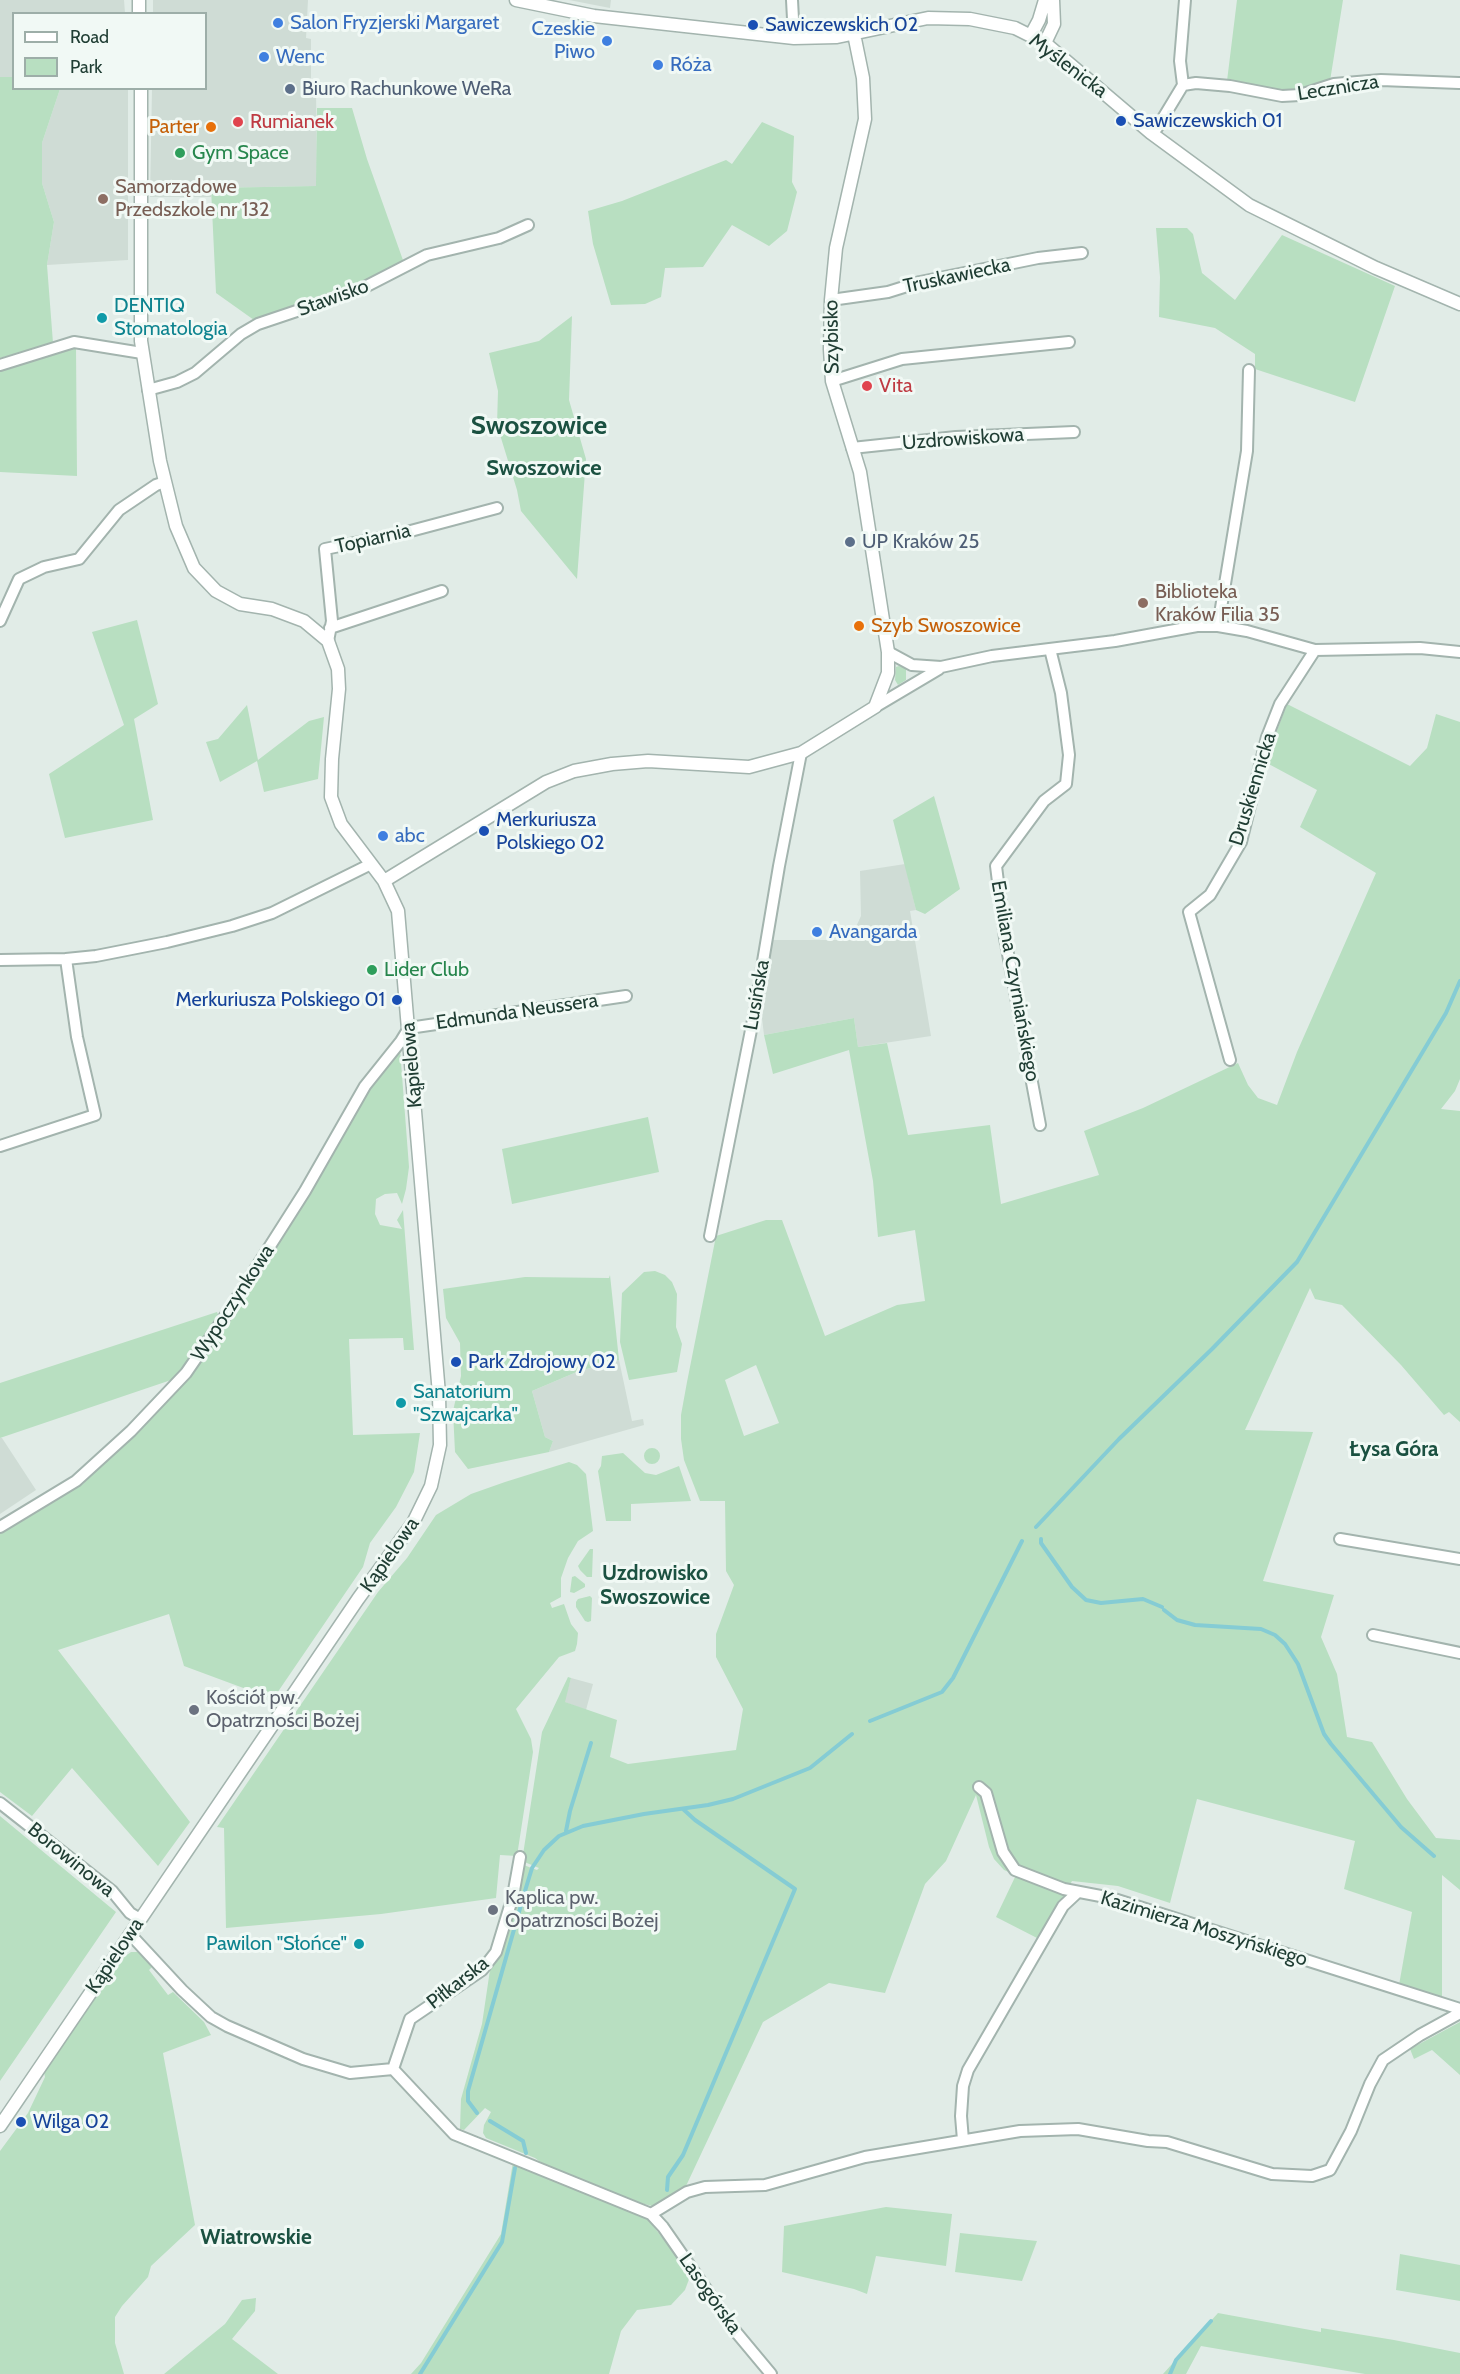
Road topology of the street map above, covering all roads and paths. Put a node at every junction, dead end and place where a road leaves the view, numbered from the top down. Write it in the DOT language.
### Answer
graph roads {
  1 [pos="516,0"];
  2 [pos="792,0"];
  3 [pos="1045,0"];
  4 [pos="1053,0"];
  5 [pos="1185,0"];
  6 [pos="854,34"];
  7 [pos="1031,35"];
  8 [pos="794,38"];
  9 [pos="1045,43"];
  10 [pos="1459,83"];
  11 [pos="1184,85"];
  12 [pos="141,95"];
  13 [pos="1151,133"];
  14 [pos="528,225"];
  15 [pos="1082,253"];
  16 [pos="831,300"];
  17 [pos="1460,304"];
  18 [pos="1069,342"];
  19 [pos="142,353"];
  20 [pos="0,365"];
  21 [pos="1249,370"];
  22 [pos="832,381"];
  23 [pos="148,390"];
  24 [pos="1074,432"];
  25 [pos="852,448"];
  26 [pos="165,482"];
  27 [pos="497,508"];
  28 [pos="442,591"];
  29 [pos="0,621"];
  30 [pos="1218,626"];
  31 [pos="330,628"];
  32 [pos="327,641"];
  33 [pos="1050,649"];
  34 [pos="1315,650"];
  35 [pos="888,652"];
  36 [pos="1460,652"];
  37 [pos="941,667"];
  38 [pos="874,707"];
  39 [pos="801,753"];
  40 [pos="371,864"];
  41 [pos="384,881"];
  42 [pos="66,959"];
  43 [pos="0,960"];
  44 [pos="626,996"];
  45 [pos="409,1028"];
  46 [pos="1230,1060"];
  47 [pos="1040,1125"];
  48 [pos="0,1146"];
  49 [pos="710,1236"];
  50 [pos="0,1527"];
  51 [pos="1340,1539"];
  52 [pos="1460,1559"];
  53 [pos="1373,1635"];
  54 [pos="1460,1653"];
  55 [pos="979,1787"];
  56 [pos="0,1803"];
  57 [pos="520,1857"];
  58 [pos="1078,1892"];
  59 [pos="140,1920"];
  60 [pos="130,1934"];
  61 [pos="1460,2011"];
  62 [pos="393,2069"];
  63 [pos="0,2126"];
  64 [pos="963,2140"];
  65 [pos="651,2214"];
  66 [pos="771,2374"];
  1 -- 8 [label="street, Myślenicka"];
  2 -- 8 [label="street"];
  3 -- 7 [label="street"];
  4 -- 9 [label="street"];
  5 -- 11 [label="street"];
  6 -- 7 [label="street, Myślenicka"];
  6 -- 8 [label="street, Myślenicka"];
  6 -- 16 [label="street, Szybisko"];
  7 -- 9 [label="street, Myślenicka"];
  9 -- 13 [label="street, Myślenicka"];
  10 -- 11 [label="street, Lecznicza"];
  11 -- 13 [label="street"];
  12 -- 19 [label="street"];
  13 -- 17 [label="street, Myślenicka"];
  14 -- 23 [label="street, Stawisko"];
  15 -- 16 [label="street, Truskawiecka"];
  16 -- 22 [label="street, Szybisko"];
  18 -- 22 [label="street"];
  19 -- 20 [label="street"];
  19 -- 23 [label="street"];
  21 -- 30 [label="street"];
  22 -- 25 [label="street, Szybisko"];
  23 -- 26 [label="street"];
  24 -- 25 [label="street, Uzdrowiskowa"];
  25 -- 35 [label="street, Szybisko"];
  26 -- 29 [label="street"];
  26 -- 32 [label="street"];
  27 -- 31 [label="street, Topiarnia"];
  28 -- 31 [label="street"];
  30 -- 33 [label="street"];
  30 -- 34 [label="street"];
  31 -- 32 [label="street, Topiarnia"];
  32 -- 40 [label="street, Kąpielowa"];
  33 -- 37 [label="street"];
  33 -- 47 [label="street, Emiliana Czyrniańskiego"];
  34 -- 36 [label="street"];
  34 -- 46 [label="street, Druskiennicka"];
  35 -- 37 [label="street"];
  35 -- 38 [label="street, Szybisko"];
  37 -- 38 [label="street"];
  38 -- 39 [label="street"];
  39 -- 41 [label="street"];
  39 -- 49 [label="street, Lusińska"];
  40 -- 41 [label="street, Kąpielowa"];
  40 -- 42 [label="street"];
  41 -- 45 [label="street, Kąpielowa"];
  42 -- 43 [label="street"];
  42 -- 48 [label="street"];
  44 -- 45 [label="street, Edmunda Neussera"];
  45 -- 50 [label="street, Wypoczynkowa"];
  45 -- 59 [label="street, Kąpielowa"];
  51 -- 52 [label="street"];
  53 -- 54 [label="street"];
  55 -- 58 [label="street"];
  56 -- 59 [label="street, Borowinowa"];
  57 -- 62 [label="street, Piłkarska"];
  58 -- 61 [label="street, Kazimierza Moszyńskiego"];
  58 -- 64 [label="street, Kazimierza Moszyńskiego"];
  59 -- 60 [label="street, Kąpielowa"];
  60 -- 62 [label="street"];
  60 -- 63 [label="street, Kąpielowa"];
  61 -- 64 [label="street, Kazimierza Moszyńskiego"];
  62 -- 65 [label="street"];
  64 -- 65 [label="street, Kazimierza Moszyńskiego"];
  65 -- 66 [label="street, Lasogórska"];
}
